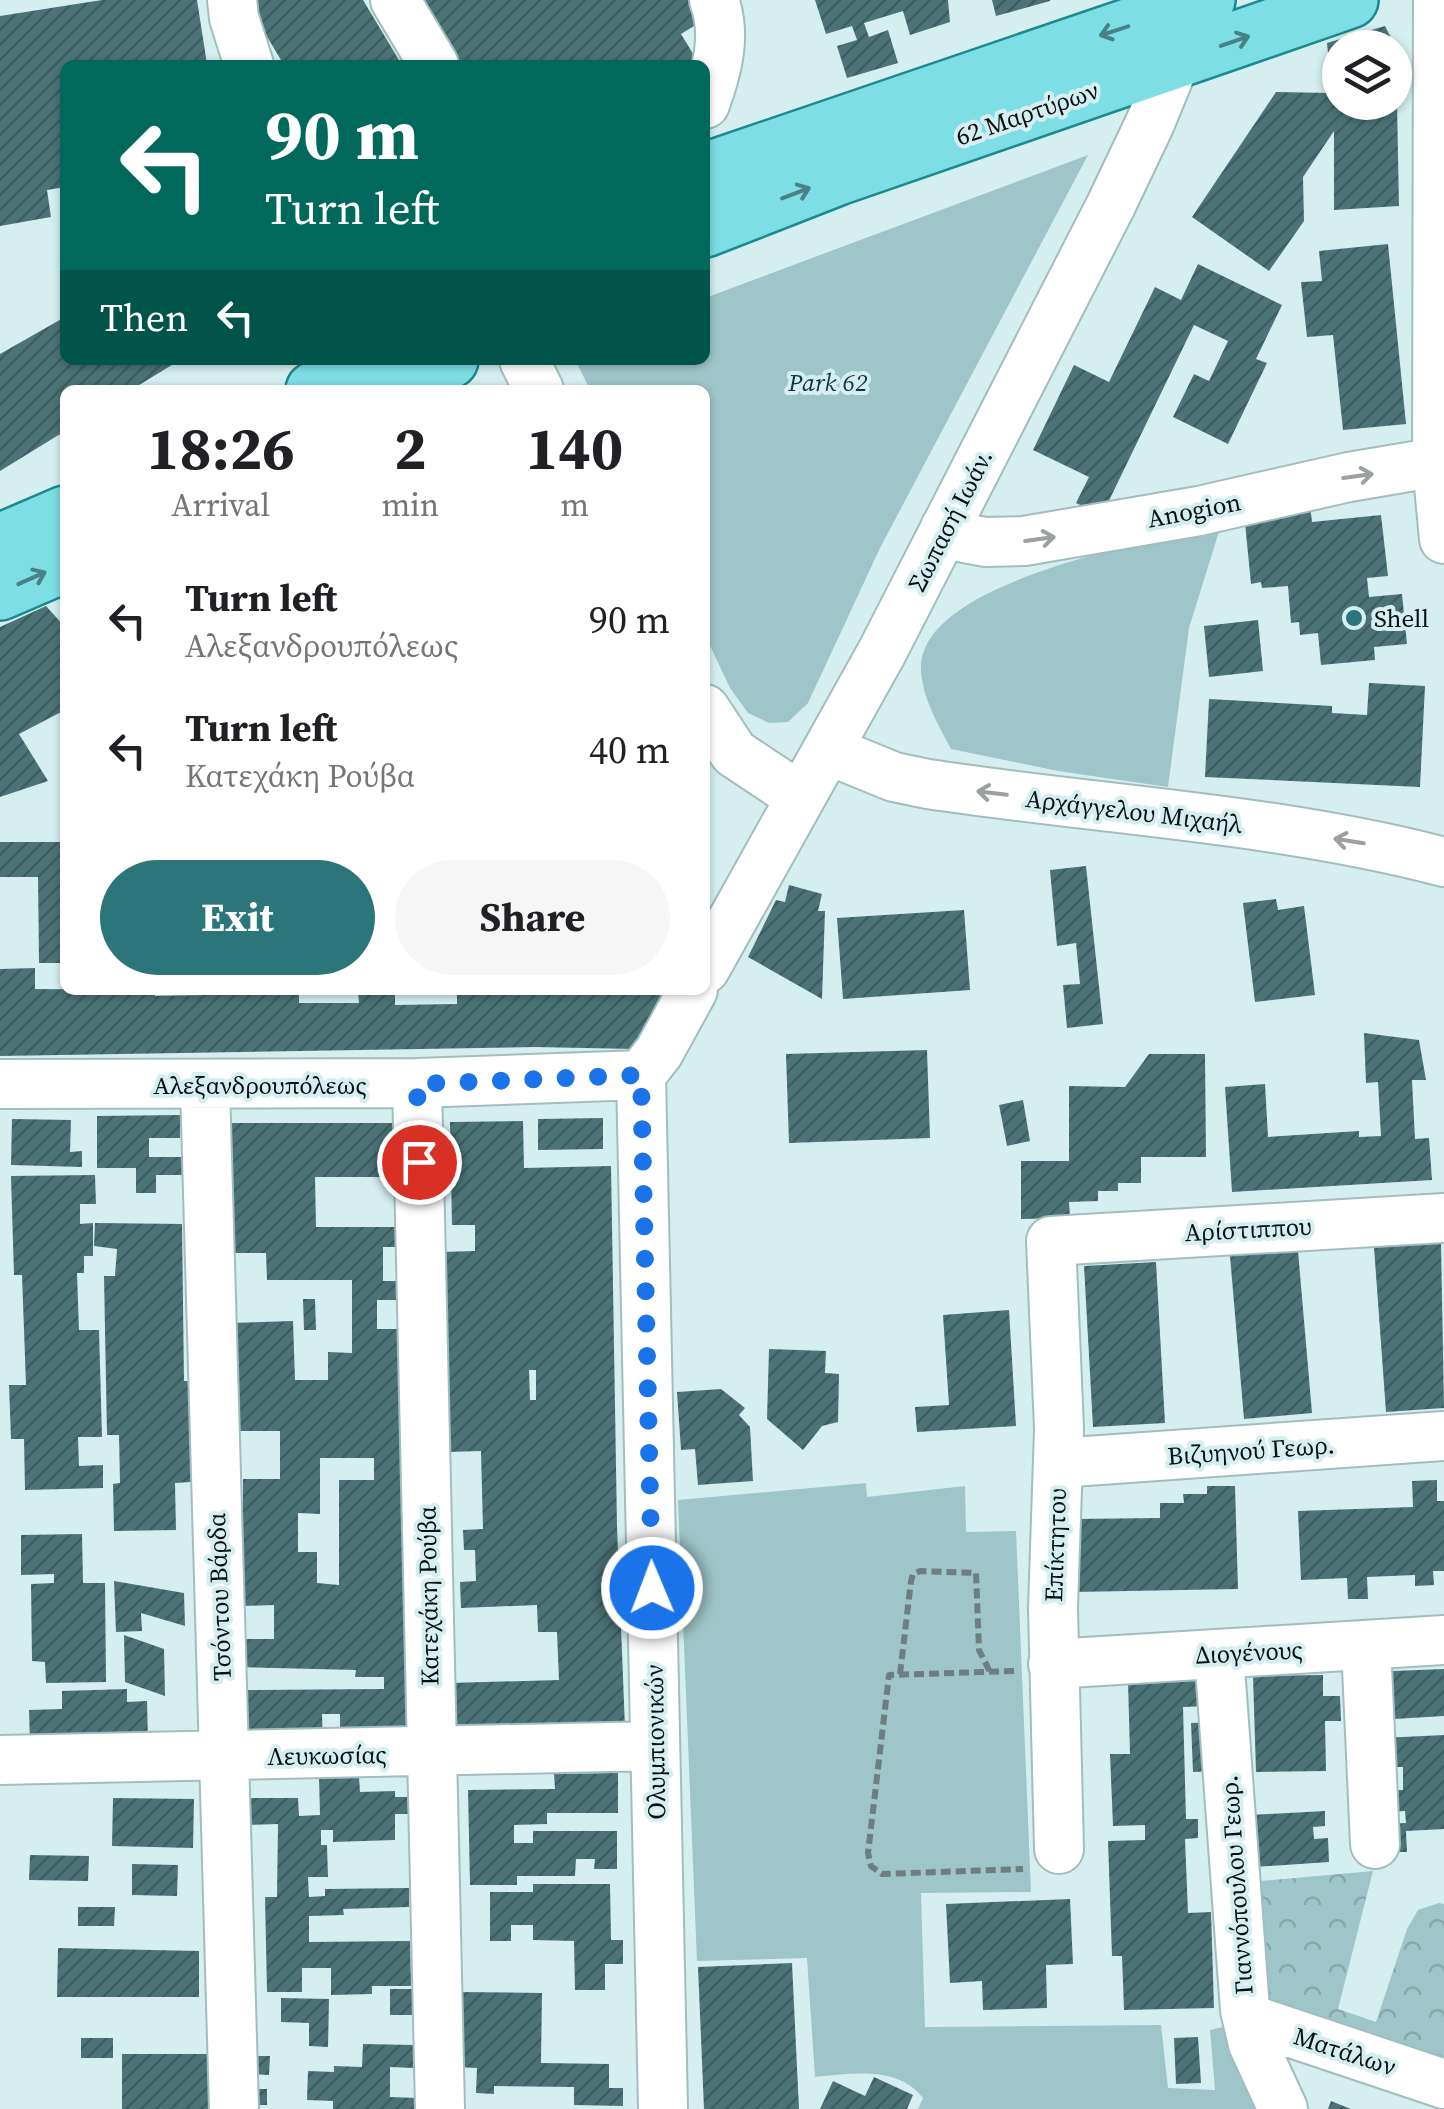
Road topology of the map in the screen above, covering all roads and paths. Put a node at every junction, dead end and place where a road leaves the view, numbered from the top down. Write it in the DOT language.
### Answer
graph roads {
  1 [pos="232,0"];
  2 [pos="394,0"];
  3 [pos="714,0"];
  4 [pos="1207,0"];
  5 [pos="1350,0"];
  6 [pos="1438,0"];
  7 [pos="248,60"];
  8 [pos="431,60"];
  9 [pos="1175,62"];
  10 [pos="710,91"];
  11 [pos="710,109"];
  12 [pos="721,166"];
  13 [pos="710,227"];
  14 [pos="355,365"];
  15 [pos="322,385"];
  16 [pos="1441,462"];
  17 [pos="60,516"];
  18 [pos="945,528"];
  19 [pos="1444,539"];
  20 [pos="0,542"];
  21 [pos="60,566"];
  22 [pos="0,592"];
  23 [pos="710,717"];
  24 [pos="828,750"];
  25 [pos="800,797"];
  26 [pos="1444,862"];
  27 [pos="710,960"];
  28 [pos="691,995"];
  29 [pos="641,1075"];
  30 [pos="0,1084"];
  31 [pos="417,1084"];
  32 [pos="206,1086"];
  33 [pos="1444,1218"];
  34 [pos="1051,1241"];
  35 [pos="1444,1436"];
  36 [pos="1058,1463"];
  37 [pos="1444,1640"];
  38 [pos="1366,1645"];
  39 [pos="1219,1654"];
  40 [pos="1053,1664"];
  41 [pos="990,1672"];
  42 [pos="900,1674"];
  43 [pos="655,1746"];
  44 [pos="432,1752"];
  45 [pos="224,1758"];
  46 [pos="0,1760"];
  47 [pos="1375,1844"];
  48 [pos="1059,1849"];
  49 [pos="1246,2018"];
  50 [pos="1444,2084"];
  51 [pos="234,2109"];
  52 [pos="440,2109"];
  53 [pos="662,2109"];
  54 [pos="1283,2109"];
  1 -- 7 [label="street"];
  2 -- 8 [label="street"];
  3 -- 10 [label="street"];
  4 -- 12 [label="main road, 62 Μαρτύρων, one-way"];
  9 -- 5 [label="main road, 62 Μαρτύρων, one-way"];
  6 -- 16 [label="street"];
  13 -- 9 [label="main road, 62 Μαρτύρων, one-way"];
  9 -- 18 [label="street, Σωπασή Ιωάν."];
  11 -- 12 [label="street"];
  14 -- 15 [label="main road"];
  18 -- 16 [label="street, Anogion, one-way"];
  16 -- 19 [label="street"];
  17 -- 20 [label="main road"];
  18 -- 24 [label="street, Σωπασή Ιωάν."];
  22 -- 21 [label="main road, one-way"];
  23 -- 25 [label="street"];
  24 -- 25 [label="street, Σωπασή Ιωάν."];
  26 -- 24 [label="street, Αρχάγγελου Μιχαήλ, one-way"];
  25 -- 27 [label="street, Σωπασή Ιωάν."];
  28 -- 29 [label="street"];
  29 -- 31 [label="street, Αλεξανδρουπόλεως"];
  29 -- 43 [label="street, Ολυμπιονικών"];
  30 -- 32 [label="street, Αλεξανδρουπόλεως"];
  31 -- 32 [label="street, Αλεξανδρουπόλεως"];
  31 -- 44 [label="street, Κατεχάκη Ρούβα"];
  32 -- 45 [label="street, Τσόντου Βάρδα"];
  33 -- 34 [label="street, Αρίστιππου"];
  34 -- 36 [label="street, Επίκτητου"];
  35 -- 36 [label="street, Βιζυηνού Γεωρ."];
  36 -- 40 [label="street, Επίκτητου"];
  37 -- 38 [label="street, Διογένους"];
  38 -- 39 [label="street, Διογένους"];
  38 -- 47 [label="street"];
  39 -- 40 [label="street, Διογένους"];
  39 -- 49 [label="street, Γιαννόπουλου Γεωρ."];
  40 -- 41 [label="path"];
  40 -- 48 [label="street, Επίκτητου"];
  41 -- 42 [label="path"];
  41 -- 42 [label="path"];
  42 -- 48 [label="path"];
  43 -- 44 [label="street, Λευκωσίας"];
  43 -- 53 [label="street, Ολυμπιονικών"];
  44 -- 45 [label="street, Λευκωσίας"];
  44 -- 52 [label="street, Κατεχάκη Ρούβα"];
  45 -- 46 [label="street, Λευκωσίας"];
  45 -- 51 [label="street, Τσόντου Βάρδα"];
  49 -- 50 [label="street, Ματάλων"];
  49 -- 54 [label="street, Γιαννόπουλου Γεωρ."];
}
